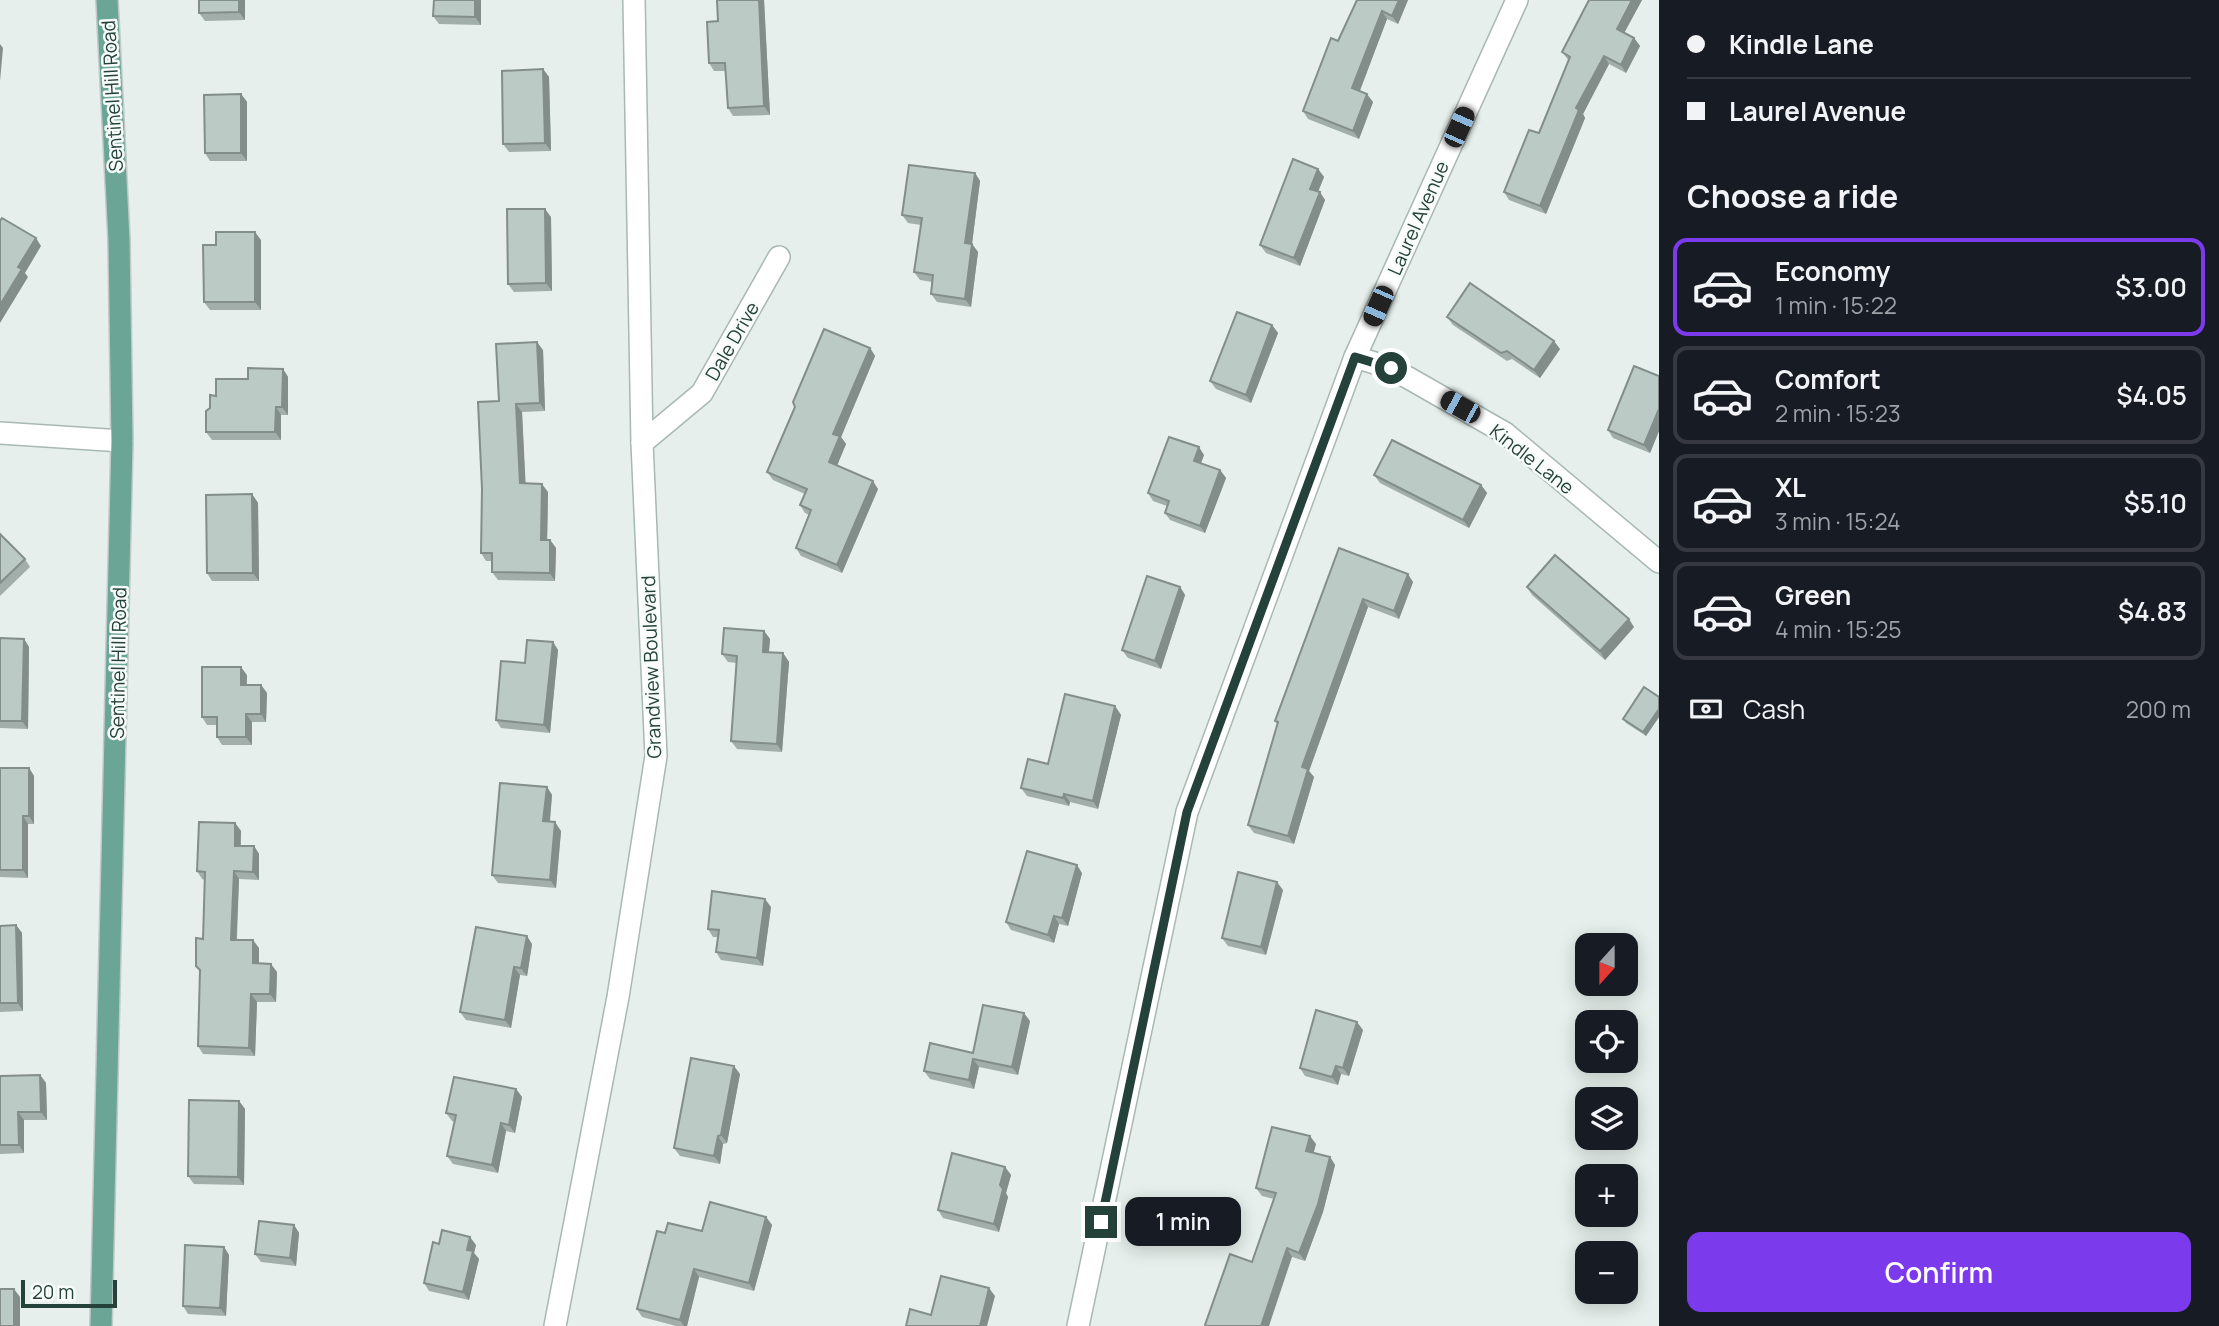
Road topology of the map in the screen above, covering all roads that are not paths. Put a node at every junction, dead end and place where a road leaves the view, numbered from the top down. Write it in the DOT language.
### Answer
graph roads {
  1 [pos="107,0"];
  2 [pos="634,0"];
  3 [pos="1517,0"];
  4 [pos="779,257"];
  5 [pos="1355,357"];
  6 [pos="0,433"];
  7 [pos="122,441"];
  8 [pos="642,443"];
  9 [pos="1659,562"];
  10 [pos="101,1326"];
  11 [pos="555,1326"];
  12 [pos="1078,1326"];
  1 -- 7 [label="main road, Sentinel Hill Road"];
  2 -- 8 [label="street, Grandview Boulevard"];
  3 -- 5 [label="street, Laurel Avenue"];
  4 -- 8 [label="street, Dale Drive"];
  5 -- 9 [label="street, Kindle Lane"];
  5 -- 12 [label="street, Laurel Avenue"];
  6 -- 7 [label="street"];
  7 -- 10 [label="main road, Sentinel Hill Road"];
  8 -- 11 [label="street, Grandview Boulevard"];
}
